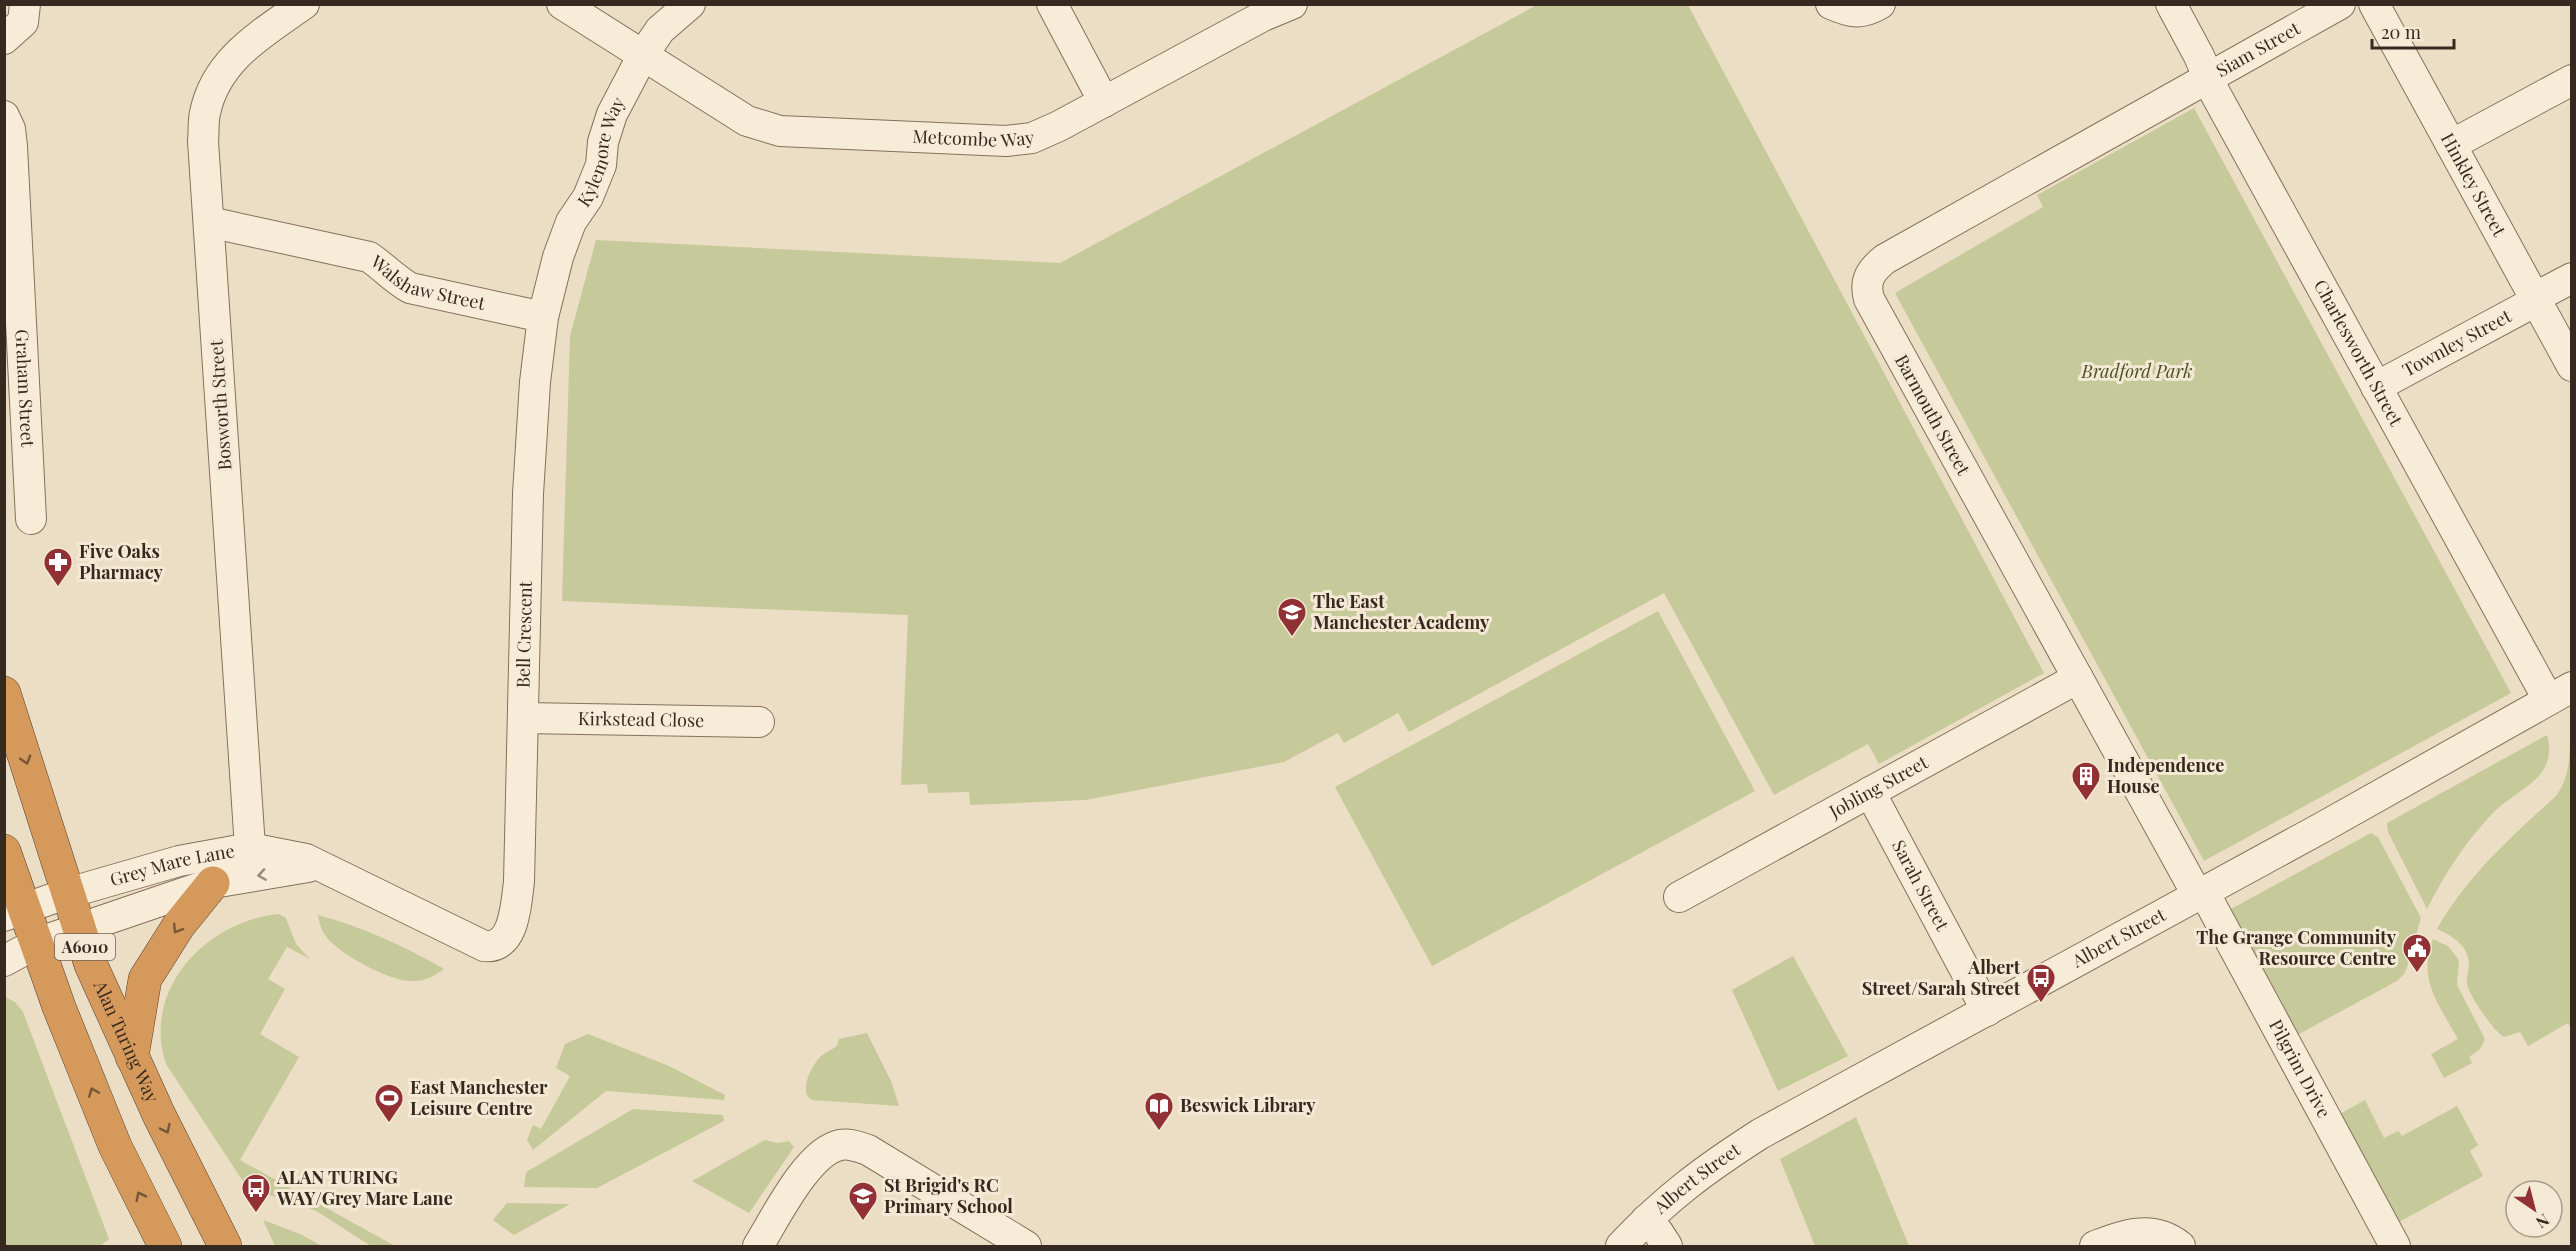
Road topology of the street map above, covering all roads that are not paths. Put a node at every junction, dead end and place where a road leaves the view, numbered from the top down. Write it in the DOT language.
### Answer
graph roads {
  1 [pos="25,4"];
  2 [pos="304,4"];
  3 [pos="562,4"];
  4 [pos="690,4"];
  5 [pos="1052,4"];
  6 [pos="1292,4"];
  7 [pos="1831,4"];
  8 [pos="1880,4"];
  9 [pos="2171,4"];
  10 [pos="2340,4"];
  11 [pos="2374,4"];
  12 [pos="4,39"];
  13 [pos="643,55"];
  14 [pos="2208,78"];
  15 [pos="2571,80"];
  16 [pos="1104,102"];
  17 [pos="4,116"];
  18 [pos="2451,145"];
  19 [pos="209,222"];
  20 [pos="2571,278"];
  21 [pos="2535,299"];
  22 [pos="543,317"];
  23 [pos="2571,366"];
  24 [pos="2376,387"];
  25 [pos="31,519"];
  26 [pos="2078,678"];
  27 [pos="4,693"];
  28 [pos="2560,693"];
  29 [pos="523,718"];
  30 [pos="759,722"];
  31 [pos="1870,792"];
  32 [pos="250,848"];
  33 [pos="4,851"];
  34 [pos="320,865"];
  35 [pos="213,883"];
  36 [pos="68,893"];
  37 [pos="2201,894"];
  38 [pos="1679,897"];
  39 [pos="15,912"];
  40 [pos="78,929"];
  41 [pos="37,944"];
  42 [pos="495,946"];
  43 [pos="4,961"];
  44 [pos="1987,1011"];
  45 [pos="132,1057"];
  46 [pos="1646,1220"];
  47 [pos="165,1246"];
  48 [pos="225,1246"];
  49 [pos="758,1246"];
  50 [pos="1026,1246"];
  51 [pos="1621,1246"];
  52 [pos="1667,1246"];
  53 [pos="2095,1246"];
  54 [pos="2180,1246"];
  55 [pos="2395,1246"];
  1 -- 12 [label="street"];
  2 -- 19 [label="street, Bosworth Street"];
  3 -- 13 [label="street, Metcombe Way"];
  4 -- 13 [label="street, Kylemore Way"];
  5 -- 16 [label="street"];
  6 -- 16 [label="street, Metcombe Way"];
  7 -- 8 [label="street"];
  9 -- 14 [label="street, Charlesworth Street"];
  10 -- 14 [label="street, Siam Street"];
  11 -- 18 [label="street, Hinkley Street"];
  13 -- 16 [label="street, Metcombe Way"];
  13 -- 22 [label="street, Kylemore Way"];
  14 -- 24 [label="street, Charlesworth Street"];
  14 -- 26 [label="street, Barmouth Street"];
  15 -- 18 [label="street"];
  17 -- 25 [label="street, Graham Street"];
  18 -- 21 [label="street, Hinkley Street"];
  19 -- 22 [label="street, Walshaw Street"];
  19 -- 32 [label="street, Bosworth Street"];
  20 -- 21 [label="street, Townley Street"];
  21 -- 23 [label="street, Hinkley Street"];
  21 -- 24 [label="street, Townley Street"];
  22 -- 29 [label="street, Bell Crescent"];
  24 -- 28 [label="street, Charlesworth Street"];
  26 -- 31 [label="street, Jobling Street"];
  26 -- 37 [label="street, Barmouth Street"];
  27 -- 36 [label="highway, Alan Turing Way / A6010, one-way"];
  28 -- 37 [label="street, Albert Street"];
  29 -- 30 [label="street, Kirkstead Close"];
  29 -- 42 [label="street, Bell Crescent"];
  31 -- 38 [label="street, Jobling Street"];
  31 -- 44 [label="street, Sarah Street"];
  32 -- 34 [label="street, Grey Mare Lane"];
  32 -- 36 [label="street, Grey Mare Lane"];
  33 -- 39 [label="highway, A6010"];
  34 -- 35 [label="street, Grey Mare Lane, one-way"];
  34 -- 42 [label="street, Grey Mare Lane"];
  35 -- 40 [label="street, Grey Mare Lane"];
  35 -- 45 [label="highway, one-way"];
  36 -- 39 [label="street, Grey Mare Lane"];
  36 -- 40 [label="highway, Alan Turing Way / A6010"];
  37 -- 44 [label="street, Albert Street"];
  37 -- 55 [label="street, Pilgrim Drive"];
  39 -- 41 [label="highway, A6010"];
  40 -- 41 [label="street, Grey Mare Lane"];
  40 -- 45 [label="highway, Alan Turing Way / A6010"];
  41 -- 43 [label="street, Grey Mare Lane"];
  47 -- 41 [label="highway, A6010, one-way"];
  44 -- 46 [label="street, Albert Street"];
  45 -- 48 [label="highway, Alan Turing Way / A6010, one-way"];
  46 -- 51 [label="street, Albert Street"];
  46 -- 52 [label="street"];
  49 -- 50 [label="street"];
  53 -- 54 [label="street"];
}
